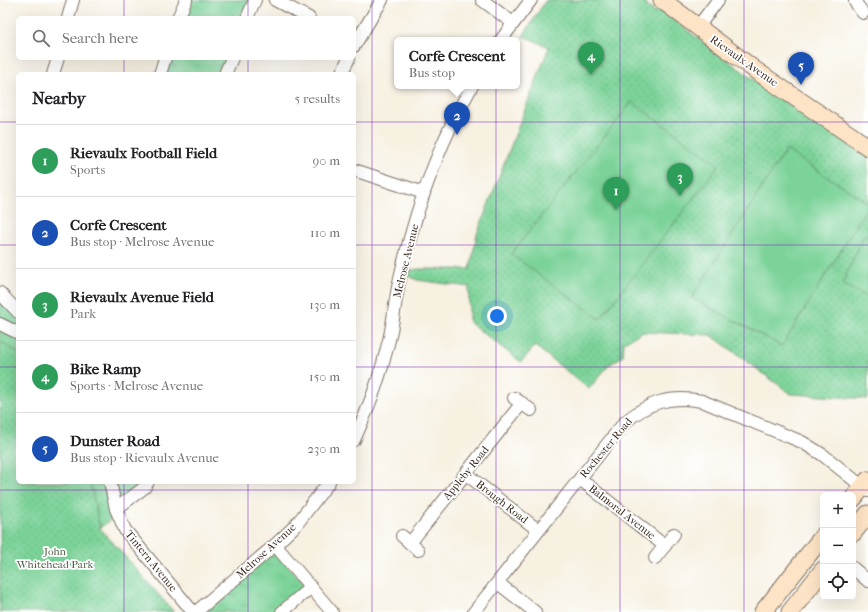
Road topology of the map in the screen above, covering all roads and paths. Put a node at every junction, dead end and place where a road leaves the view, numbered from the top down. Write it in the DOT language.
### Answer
graph roads {
  1 [pos="73,0"];
  2 [pos="186,0"];
  3 [pos="254,0"];
  4 [pos="275,0"];
  5 [pos="382,0"];
  6 [pos="482,0"];
  7 [pos="531,0"];
  8 [pos="662,0"];
  9 [pos="718,0"];
  10 [pos="854,1"];
  11 [pos="864,13"];
  12 [pos="69,16"];
  13 [pos="179,16"];
  14 [pos="248,16"];
  15 [pos="305,16"];
  16 [pos="513,23"];
  17 [pos="697,28"];
  18 [pos="503,37"];
  19 [pos="356,42"];
  20 [pos="57,60"];
  21 [pos="164,60"];
  22 [pos="231,60"];
  23 [pos="348,60"];
  24 [pos="54,72"];
  25 [pos="161,72"];
  26 [pos="226,72"];
  27 [pos="342,72"];
  28 [pos="470,89"];
  29 [pos="868,147"];
  30 [pos="356,171"];
  31 [pos="424,193"];
  32 [pos="0,293"];
  33 [pos="16,310"];
  34 [pos="0,324"];
  35 [pos="16,332"];
  36 [pos="522,403"];
  37 [pos="356,435"];
  38 [pos="466,474"];
  39 [pos="580,479"];
  40 [pos="110,484"];
  41 [pos="147,484"];
  42 [pos="327,484"];
  43 [pos="863,489"];
  44 [pos="116,509"];
  45 [pos="868,514"];
  46 [pos="856,529"];
  47 [pos="538,530"];
  48 [pos="674,534"];
  49 [pos="820,542"];
  50 [pos="410,543"];
  51 [pos="275,545"];
  52 [pos="665,546"];
  53 [pos="655,558"];
  54 [pos="856,571"];
  55 [pos="820,574"];
  56 [pos="868,581"];
  57 [pos="498,583"];
  58 [pos="311,587"];
  59 [pos="194,612"];
  60 [pos="282,612"];
  61 [pos="332,612"];
  62 [pos="474,612"];
  63 [pos="535,612"];
  64 [pos="763,612"];
  65 [pos="790,612"];
  1 -- 12 [label="street"];
  2 -- 13 [label="street"];
  3 -- 14 [label="street"];
  4 -- 15 [label="street"];
  5 -- 19 [label="street"];
  6 -- 16 [label="street"];
  7 -- 16 [label="street"];
  8 -- 17 [label="street, Rievaulx Avenue"];
  9 -- 17 [label="street"];
  10 -- 11 [label="street"];
  16 -- 18 [label="street"];
  17 -- 29 [label="street, Rievaulx Avenue"];
  20 -- 24 [label="street"];
  21 -- 25 [label="street"];
  22 -- 26 [label="street"];
  23 -- 27 [label="street"];
  28 -- 31 [label="street, Melrose Avenue"];
  30 -- 31 [label="street"];
  31 -- 37 [label="street, Melrose Avenue"];
  32 -- 33 [label="street"];
  34 -- 35 [label="street"];
  36 -- 38 [label="street, Appleby Road"];
  38 -- 47 [label="street, Brough Road"];
  38 -- 50 [label="street, Appleby Road"];
  39 -- 43 [label="street, Rochester Road"];
  39 -- 47 [label="street, Rochester Road"];
  39 -- 52 [label="street, Balmoral Avenue"];
  40 -- 44 [label="street, Tintern Avenue"];
  41 -- 44 [label="street"];
  42 -- 51 [label="street, Melrose Avenue"];
  44 -- 59 [label="street, Tintern Avenue"];
  45 -- 46 [label="street"];
  47 -- 57 [label="street, Rochester Road"];
  48 -- 52 [label="street, Balmoral Avenue"];
  49 -- 64 [label="street"];
  51 -- 58 [label="street"];
  51 -- 59 [label="street, Melrose Avenue"];
  52 -- 53 [label="street, Balmoral Avenue"];
  54 -- 56 [label="street"];
  55 -- 65 [label="street"];
  57 -- 62 [label="street, Rochester Road"];
  57 -- 63 [label="street"];
  58 -- 60 [label="street"];
  58 -- 61 [label="street"];
}
